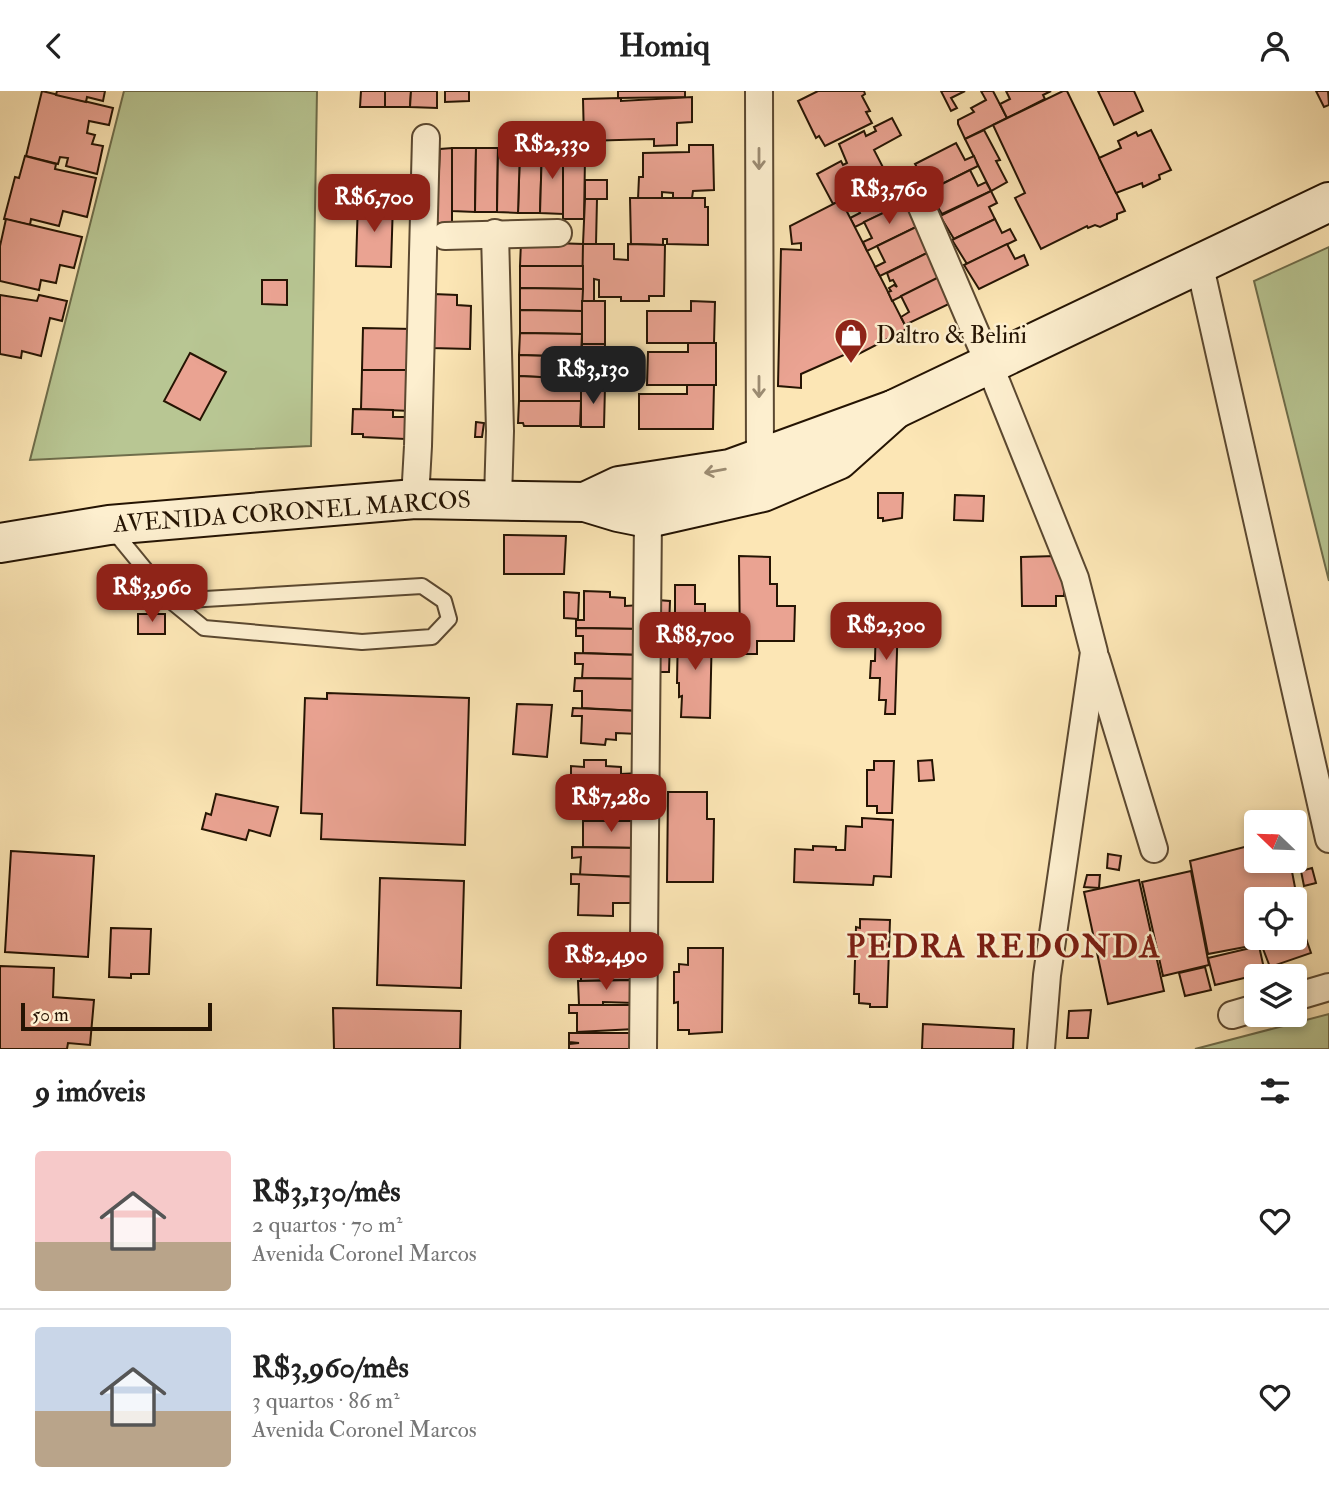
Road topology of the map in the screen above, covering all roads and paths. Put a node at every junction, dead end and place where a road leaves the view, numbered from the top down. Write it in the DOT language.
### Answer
graph roads {
  1 [pos="759,91"];
  2 [pos="426,138"];
  3 [pos="918,198"];
  4 [pos="1329,202"];
  5 [pos="495,233"];
  6 [pos="558,233"];
  7 [pos="445,236"];
  8 [pos="1199,262"];
  9 [pos="989,364"];
  10 [pos="895,409"];
  11 [pos="760,459"];
  12 [pos="807,473"];
  13 [pos="415,499"];
  14 [pos="498,499"];
  15 [pos="585,502"];
  16 [pos="648,518"];
  17 [pos="109,525"];
  18 [pos="0,543"];
  19 [pos="171,601"];
  20 [pos="1094,652"];
  21 [pos="1329,839"];
  22 [pos="1154,849"];
  23 [pos="1329,987"];
  24 [pos="1307,993"];
  25 [pos="643,1049"];
  26 [pos="1041,1049"];
  1 -- 11 [label="street, one-way"];
  2 -- 13 [label="street"];
  3 -- 9 [label="street"];
  4 -- 8 [label="main road, AVENIDA CORONEL MARCOS"];
  5 -- 6 [label="street"];
  5 -- 7 [label="street"];
  5 -- 14 [label="street"];
  8 -- 9 [label="main road, AVENIDA CORONEL MARCOS"];
  8 -- 21 [label="street"];
  9 -- 10 [label="main road, AVENIDA CORONEL MARCOS"];
  9 -- 20 [label="street"];
  10 -- 11 [label="main road, AVENIDA CORONEL MARCOS"];
  10 -- 12 [label="main road, AVENIDA CORONEL MARCOS"];
  11 -- 12 [label="street"];
  11 -- 15 [label="main road, AVENIDA CORONEL MARCOS, one-way"];
  12 -- 16 [label="main road, AVENIDA CORONEL MARCOS"];
  13 -- 14 [label="main road, AVENIDA CORONEL MARCOS"];
  13 -- 17 [label="main road, AVENIDA CORONEL MARCOS"];
  14 -- 15 [label="main road, AVENIDA CORONEL MARCOS"];
  15 -- 16 [label="main road, AVENIDA CORONEL MARCOS"];
  16 -- 25 [label="street"];
  17 -- 18 [label="main road, AVENIDA CORONEL MARCOS"];
  17 -- 19 [label="lane"];
  19 -- 19 [label="lane"];
  20 -- 22 [label="street"];
  20 -- 26 [label="street"];
  23 -- 24 [label="street"];
}
